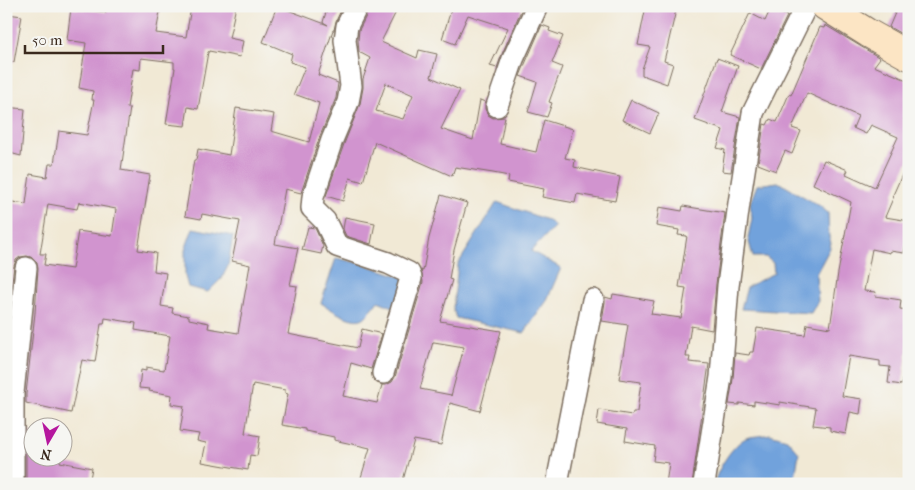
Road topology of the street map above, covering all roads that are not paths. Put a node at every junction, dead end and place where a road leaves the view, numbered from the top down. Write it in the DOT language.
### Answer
graph roads {
  1 [pos="357,6"];
  2 [pos="537,6"];
  3 [pos="806,6"];
  4 [pos="825,6"];
  5 [pos="909,56"];
  6 [pos="497,106"];
  7 [pos="26,268"];
  8 [pos="593,300"];
  9 [pos="383,373"];
  10 [pos="13,484"];
  11 [pos="558,484"];
  12 [pos="704,484"];
  1 -- 9 [label="street"];
  2 -- 6 [label="street"];
  3 -- 12 [label="street"];
  4 -- 5 [label="street"];
  7 -- 10 [label="street"];
  8 -- 11 [label="street"];
}
